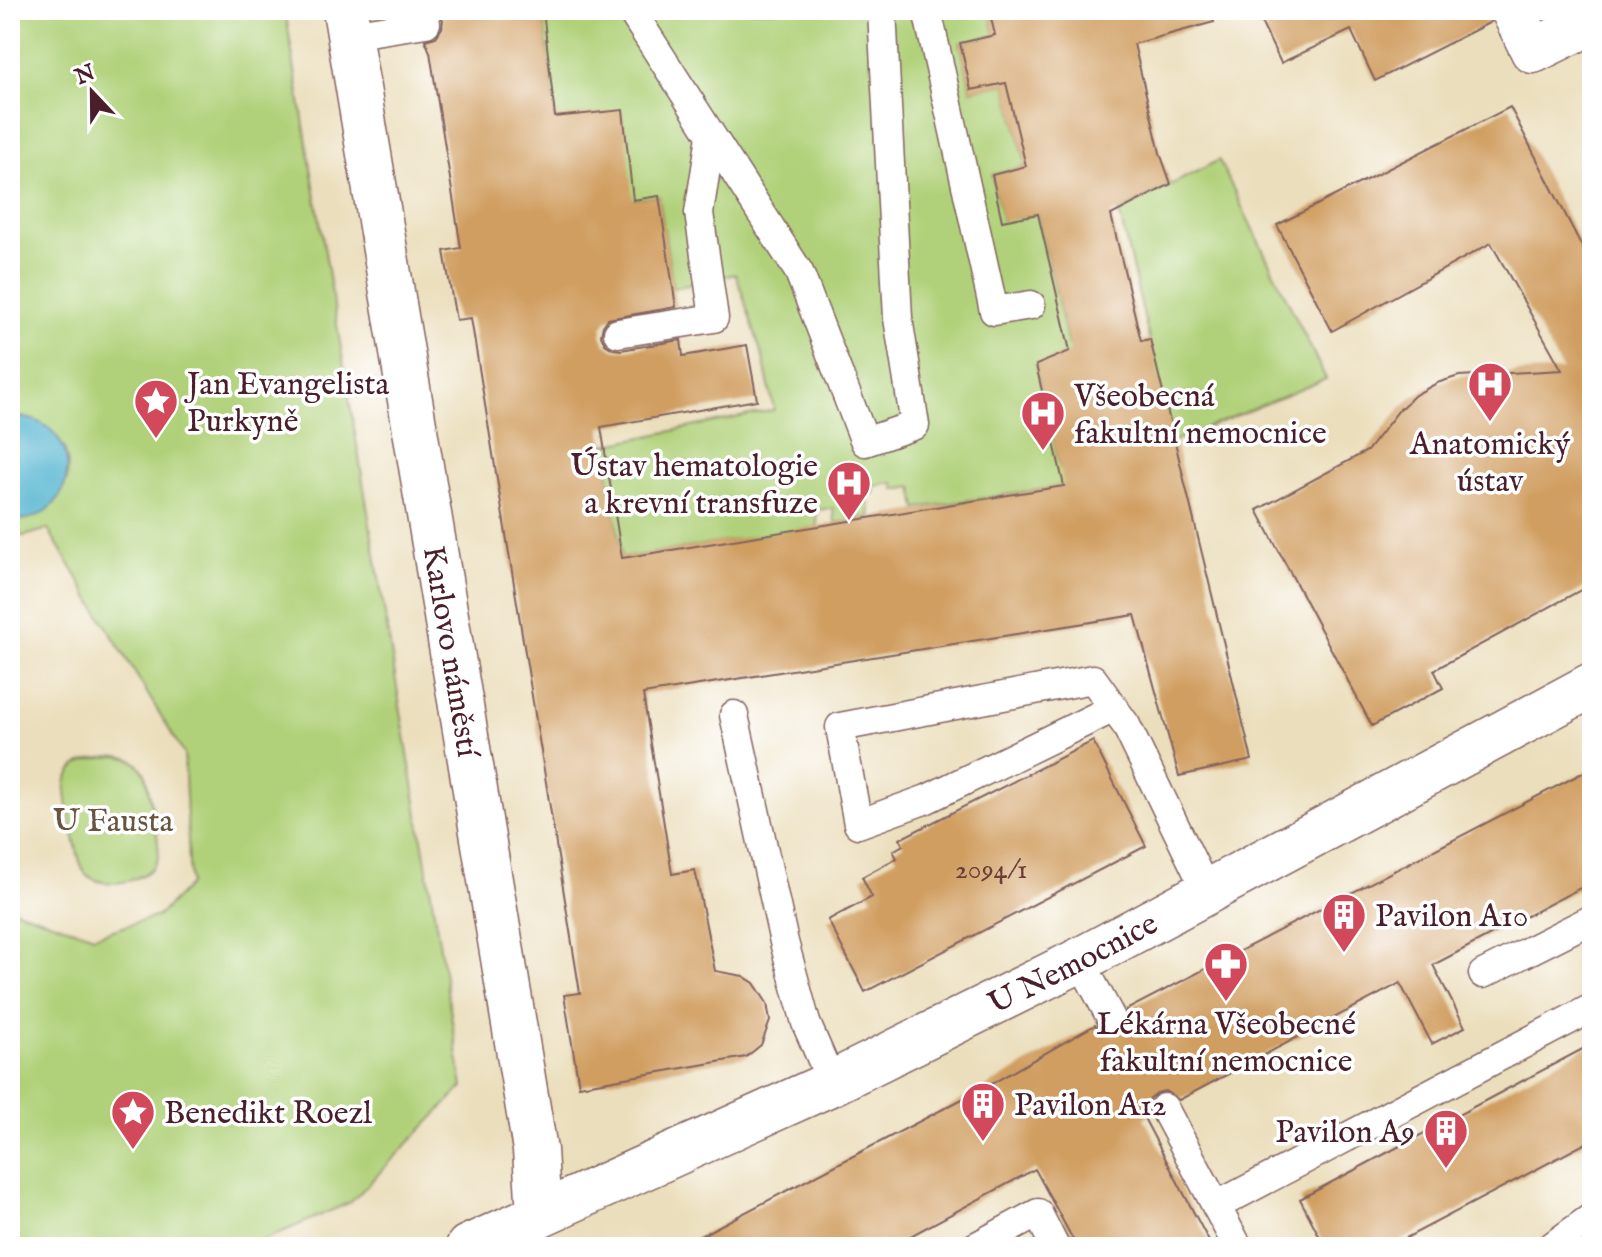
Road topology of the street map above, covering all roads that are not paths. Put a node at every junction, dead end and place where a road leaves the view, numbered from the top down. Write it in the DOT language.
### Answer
graph roads {
  1 [pos="631,10"];
  2 [pos="882,10"];
  3 [pos="927,10"];
  4 [pos="1513,10"];
  5 [pos="347,22"];
  6 [pos="1592,22"];
  7 [pos="426,23"];
  8 [pos="711,136"];
  9 [pos="1031,305"];
  10 [pos="618,333"];
  11 [pos="1592,685"];
  12 [pos="1114,708"];
  13 [pos="734,715"];
  14 [pos="1207,892"];
  15 [pos="1592,919"];
  16 [pos="1080,960"];
  17 [pos="1483,974"];
  18 [pos="1592,1008"];
  19 [pos="1111,1018"];
  20 [pos="832,1083"];
  21 [pos="1164,1108"];
  22 [pos="1216,1206"];
  23 [pos="539,1215"];
  24 [pos="1592,1217"];
  25 [pos="468,1247"];
  26 [pos="975,1247"];
  27 [pos="1055,1247"];
  28 [pos="1238,1247"];
  29 [pos="1551,1247"];
  1 -- 8 [label="lane"];
  2 -- 8 [label="lane"];
  3 -- 9 [label="lane"];
  4 -- 6 [label="street"];
  5 -- 7 [label="lane"];
  5 -- 23 [label="street, Karlovo náměstí"];
  8 -- 10 [label="lane"];
  11 -- 14 [label="street, U Nemocnice"];
  12 -- 12 [label="lane"];
  12 -- 14 [label="lane"];
  13 -- 20 [label="lane"];
  14 -- 16 [label="street, U Nemocnice"];
  15 -- 17 [label="lane"];
  16 -- 19 [label="lane"];
  16 -- 20 [label="street, U Nemocnice"];
  18 -- 22 [label="lane"];
  20 -- 23 [label="street, U Nemocnice"];
  21 -- 22 [label="lane"];
  22 -- 28 [label="lane"];
  23 -- 25 [label="street"];
  24 -- 29 [label="lane"];
  26 -- 27 [label="lane"];
}
